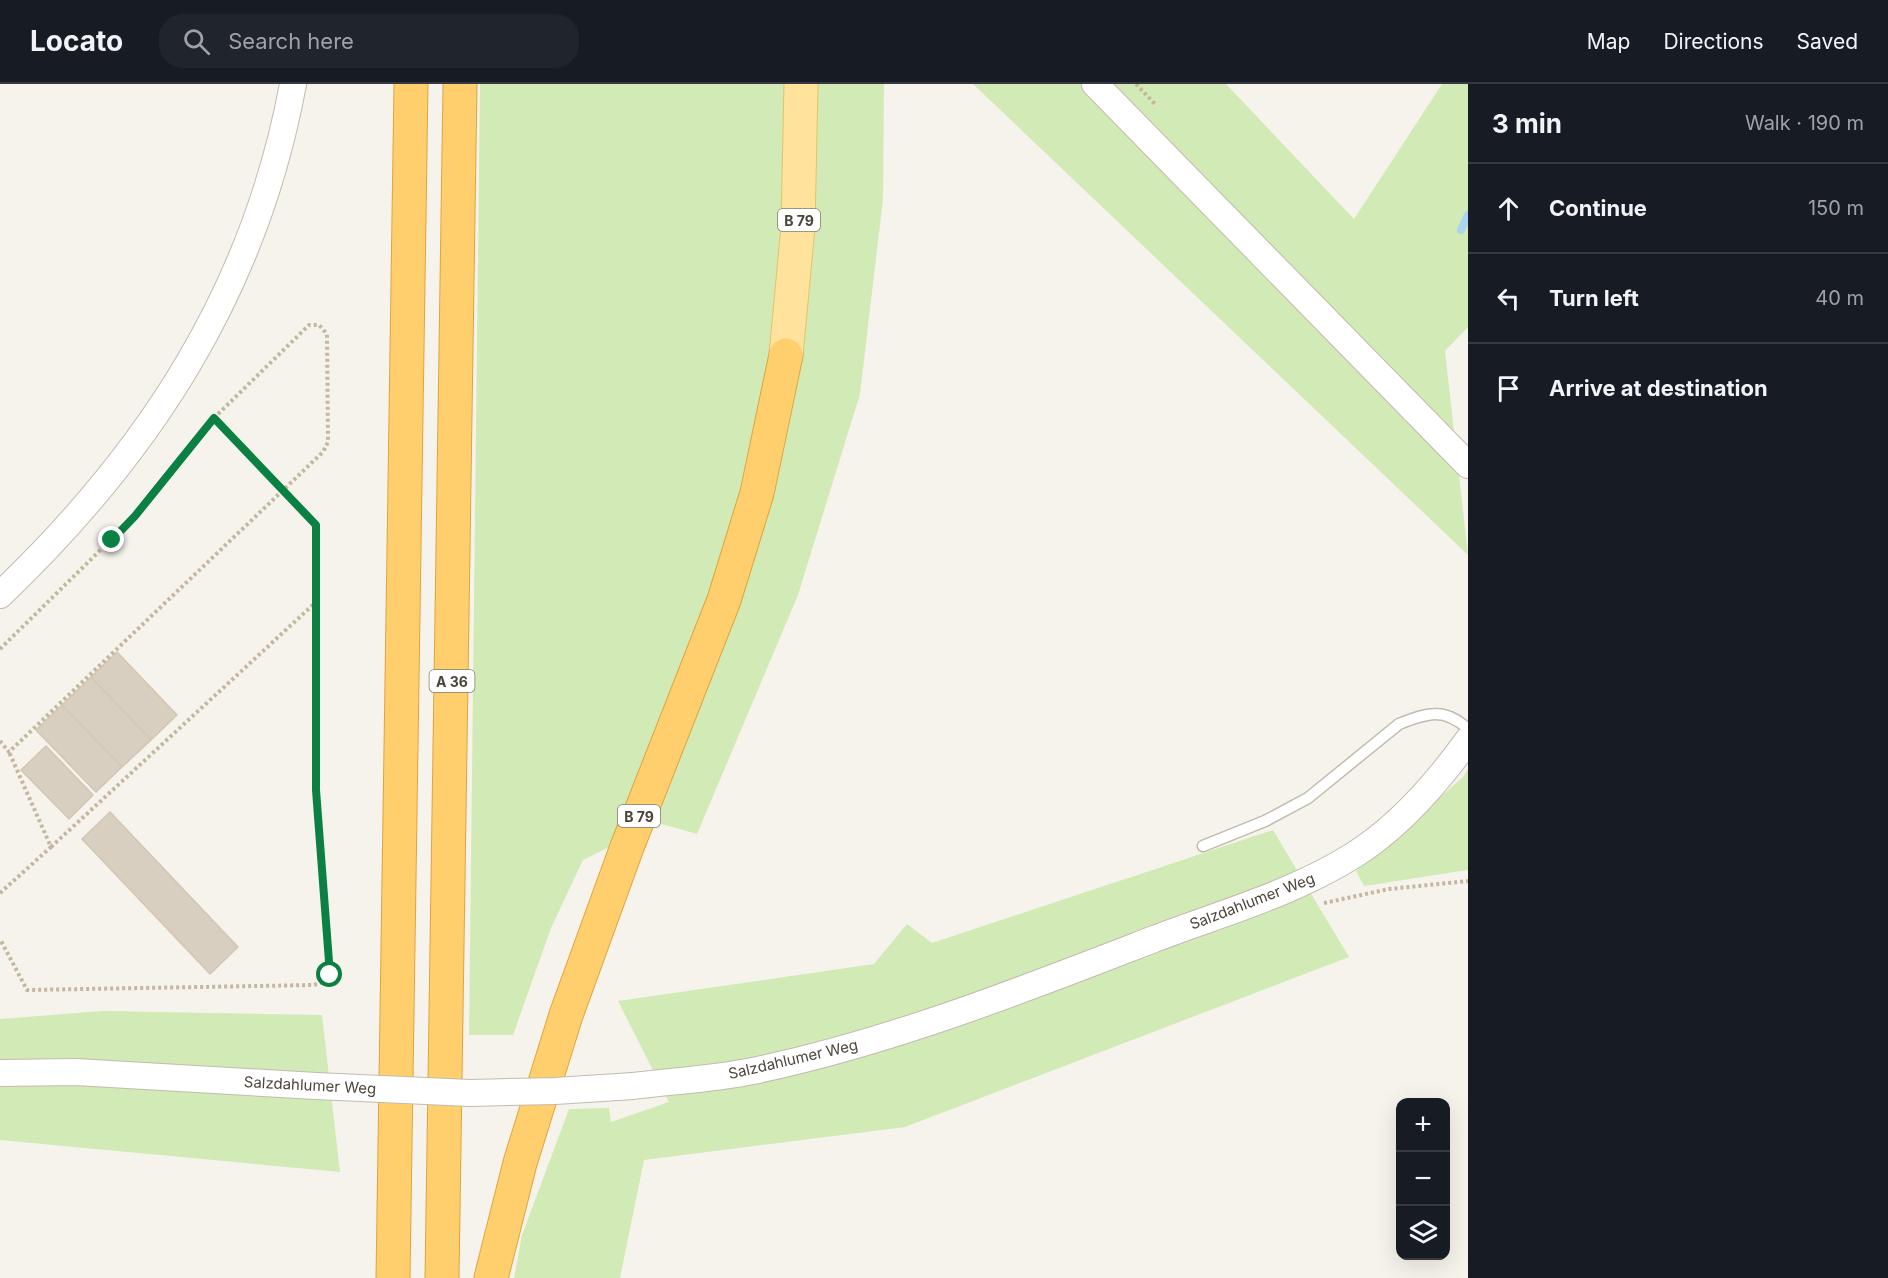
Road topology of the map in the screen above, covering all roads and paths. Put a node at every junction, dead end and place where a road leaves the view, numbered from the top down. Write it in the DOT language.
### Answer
graph roads {
  1 [pos="293,84"];
  2 [pos="391,84"];
  3 [pos="411,84"];
  4 [pos="460,84"];
  5 [pos="801,84"];
  6 [pos="1095,84"];
  7 [pos="1136,84"];
  8 [pos="1160,109"];
  9 [pos="406,345"];
  10 [pos="786,355"];
  11 [pos="214,418"];
  12 [pos="1468,465"];
  13 [pos="283,490"];
  14 [pos="0,596"];
  15 [pos="316,603"];
  16 [pos="0,649"];
  17 [pos="1468,729"];
  18 [pos="1468,740"];
  19 [pos="0,741"];
  20 [pos="9,752"];
  21 [pos="1203,846"];
  22 [pos="51,847"];
  23 [pos="0,893"];
  24 [pos="0,939"];
  25 [pos="0,1073"];
  26 [pos="393,1278"];
  27 [pos="442,1278"];
  28 [pos="491,1278"];
  1 -- 14 [label="street"];
  2 -- 9 [label="highway"];
  3 -- 9 [label="highway"];
  4 -- 27 [label="highway, A 36"];
  5 -- 10 [label="main road, B 79"];
  6 -- 12 [label="street"];
  7 -- 8 [label="path"];
  9 -- 26 [label="highway"];
  10 -- 28 [label="highway, B 79"];
  11 -- 13 [label="path"];
  11 -- 13 [label="path"];
  11 -- 16 [label="path"];
  13 -- 15 [label="path"];
  13 -- 20 [label="path"];
  15 -- 22 [label="path"];
  15 -- 24 [label="path"];
  17 -- 21 [label="lane"];
  18 -- 25 [label="street, Salzdahlumer Weg, bridge"];
  19 -- 20 [label="path"];
  20 -- 22 [label="path"];
  22 -- 23 [label="path"];
}
